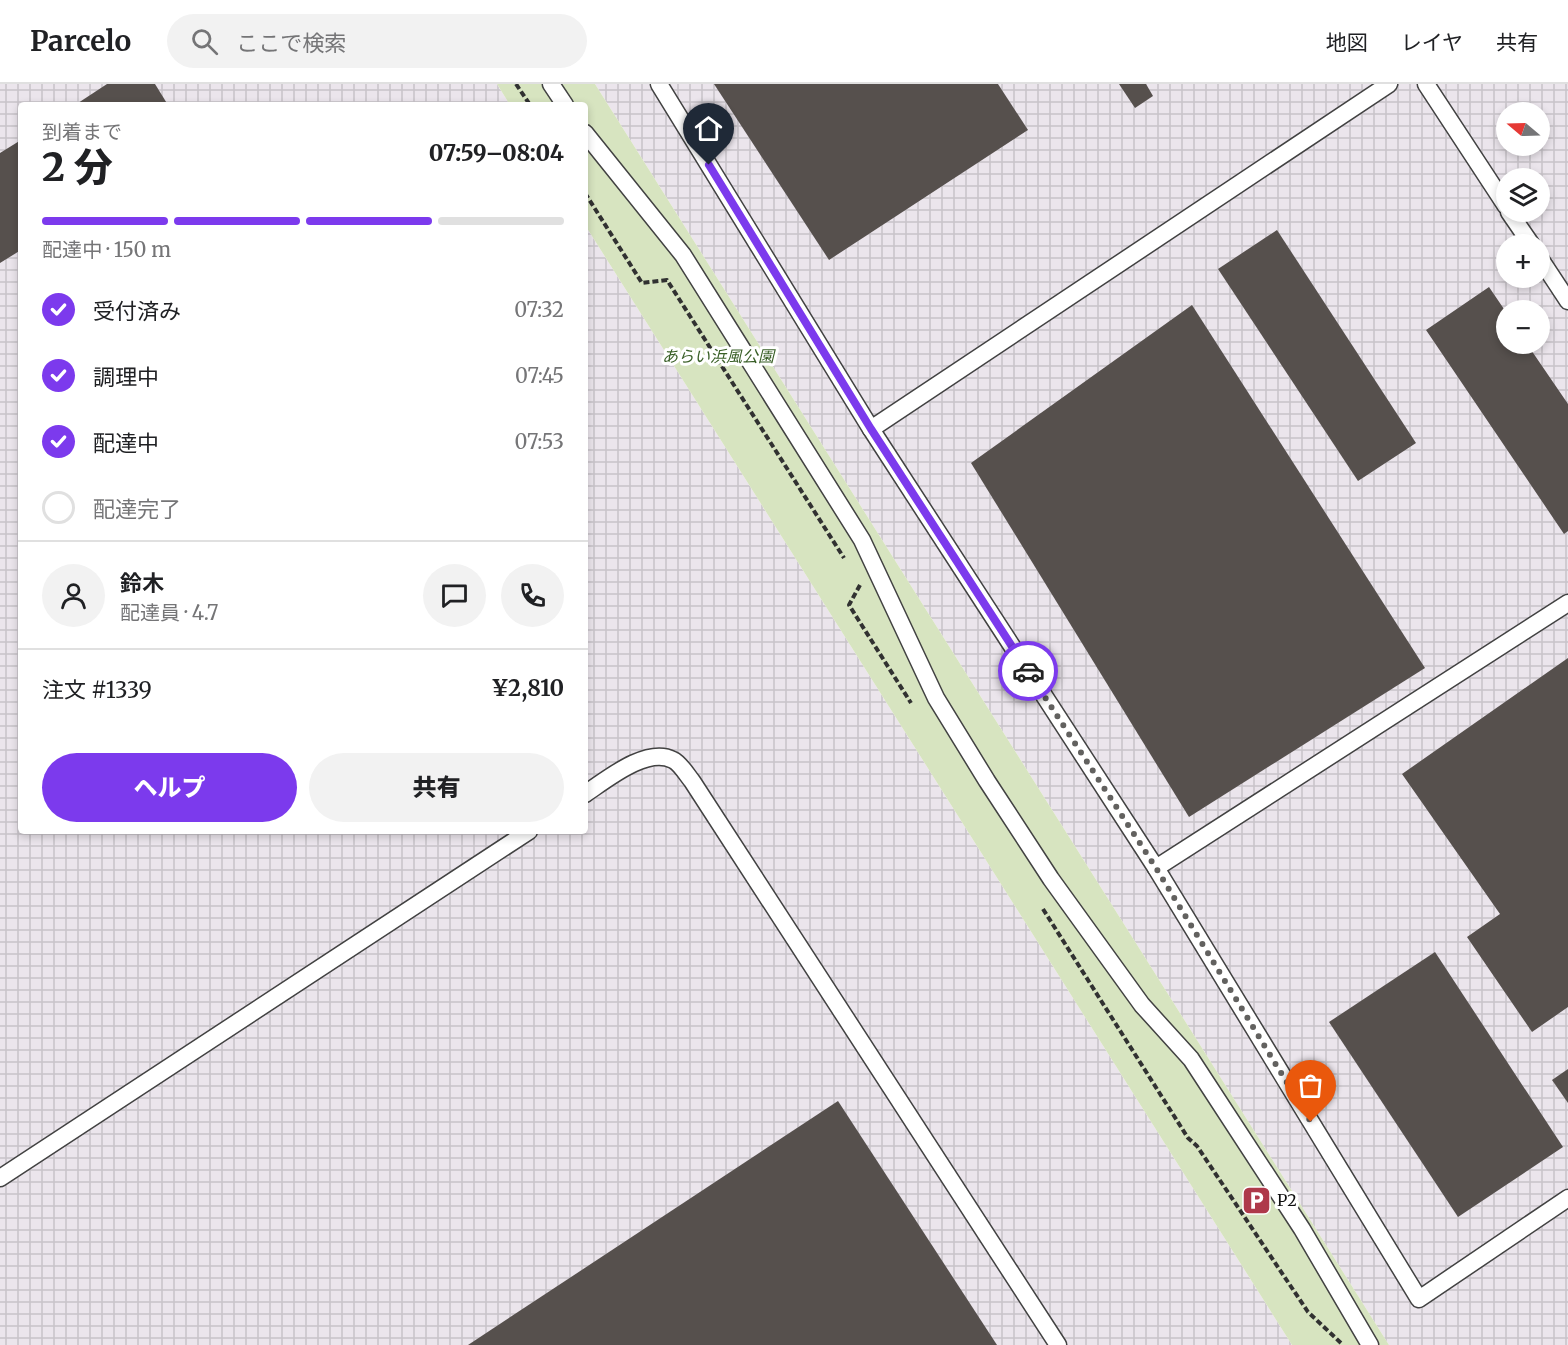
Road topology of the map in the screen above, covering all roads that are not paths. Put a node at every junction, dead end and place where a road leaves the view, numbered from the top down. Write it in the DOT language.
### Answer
graph roads {
  1 [pos="551,84"];
  2 [pos="659,84"];
  3 [pos="1389,84"];
  4 [pos="1426,84"];
  5 [pos="563,102"];
  6 [pos="588,137"];
  7 [pos="1496,191"];
  8 [pos="1550,274"];
  9 [pos="1568,302"];
  10 [pos="871,429"];
  11 [pos="1568,603"];
  12 [pos="588,792"];
  13 [pos="524,834"];
  14 [pos="1156,868"];
  15 [pos="0,1178"];
  16 [pos="1568,1198"];
  17 [pos="1059,1345"];
  18 [pos="1370,1345"];
  1 -- 5 [label="lane"];
  2 -- 10 [label="lane"];
  3 -- 10 [label="lane"];
  4 -- 7 [label="lane"];
  6 -- 18 [label="lane"];
  8 -- 9 [label="lane"];
  10 -- 14 [label="lane"];
  11 -- 14 [label="lane"];
  12 -- 17 [label="lane"];
  13 -- 15 [label="lane"];
  14 -- 16 [label="lane"];
}
